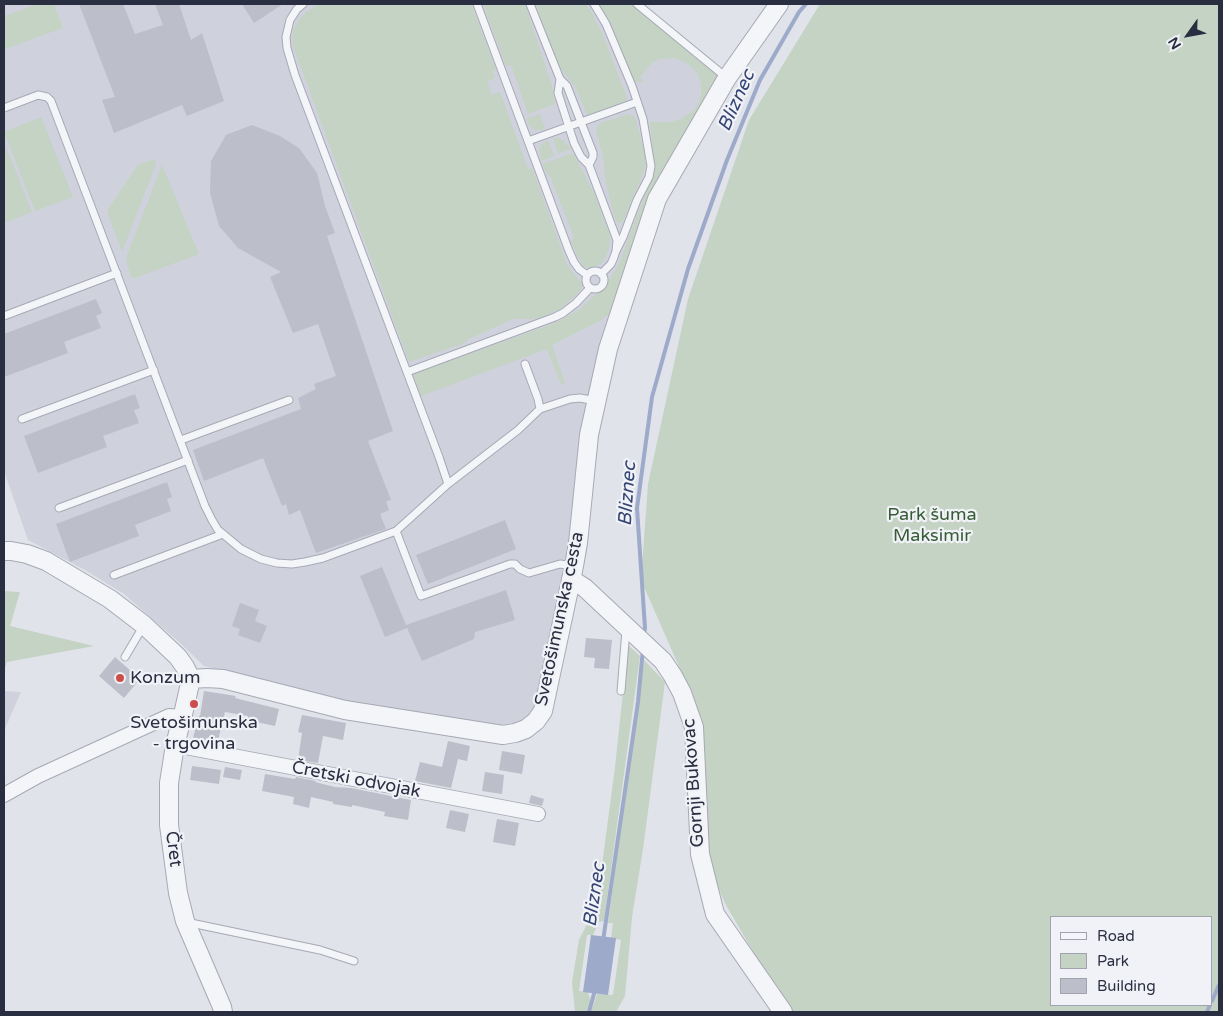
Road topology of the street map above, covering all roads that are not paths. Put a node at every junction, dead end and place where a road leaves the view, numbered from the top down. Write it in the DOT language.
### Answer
graph roads {
  1 [pos="303,4"];
  2 [pos="477,4"];
  3 [pos="530,4"];
  4 [pos="594,4"];
  5 [pos="637,4"];
  6 [pos="780,4"];
  7 [pos="727,78"];
  8 [pos="560,79"];
  9 [pos="638,102"];
  10 [pos="4,108"];
  11 [pos="581,122"];
  12 [pos="569,126"];
  13 [pos="528,141"];
  14 [pos="589,165"];
  15 [pos="616,251"];
  16 [pos="117,273"];
  17 [pos="601,274"];
  18 [pos="588,275"];
  19 [pos="590,288"];
  20 [pos="4,316"];
  21 [pos="525,364"];
  22 [pos="154,370"];
  23 [pos="407,372"];
  24 [pos="289,400"];
  25 [pos="596,401"];
  26 [pos="540,409"];
  27 [pos="22,419"];
  28 [pos="180,440"];
  29 [pos="188,460"];
  30 [pos="448,484"];
  31 [pos="59,508"];
  32 [pos="396,531"];
  33 [pos="223,534"];
  34 [pos="4,551"];
  35 [pos="573,572"];
  36 [pos="114,575"];
  37 [pos="144,625"];
  38 [pos="629,630"];
  39 [pos="125,657"];
  40 [pos="191,679"];
  41 [pos="621,691"];
  42 [pos="182,717"];
  43 [pos="175,745"];
  44 [pos="4,795"];
  45 [pos="538,814"];
  46 [pos="185,921"];
  47 [pos="354,961"];
  48 [pos="223,1012"];
  49 [pos="783,1012"];
  1 -- 23 [label="lane"];
  2 -- 13 [label="lane"];
  3 -- 8 [label="lane"];
  4 -- 9 [label="lane"];
  5 -- 7 [label="lane"];
  6 -- 7 [label="street, Svetošimunska cesta"];
  7 -- 25 [label="street, Svetošimunska cesta"];
  8 -- 11 [label="lane"];
  8 -- 12 [label="lane"];
  9 -- 11 [label="lane"];
  9 -- 15 [label="lane"];
  10 -- 16 [label="lane"];
  11 -- 12 [label="lane"];
  11 -- 14 [label="lane"];
  12 -- 13 [label="lane"];
  12 -- 14 [label="lane"];
  13 -- 18 [label="lane"];
  14 -- 15 [label="lane"];
  15 -- 17 [label="lane"];
  16 -- 20 [label="lane"];
  16 -- 22 [label="lane"];
  17 -- 18 [label="lane"];
  17 -- 19 [label="lane"];
  18 -- 19 [label="lane"];
  19 -- 23 [label="lane"];
  21 -- 26 [label="lane"];
  22 -- 27 [label="lane"];
  22 -- 28 [label="lane"];
  23 -- 30 [label="lane"];
  24 -- 28 [label="lane"];
  25 -- 26 [label="lane"];
  25 -- 35 [label="street, Svetošimunska cesta"];
  26 -- 30 [label="lane"];
  28 -- 29 [label="lane"];
  29 -- 31 [label="lane"];
  29 -- 33 [label="lane"];
  30 -- 32 [label="lane"];
  32 -- 33 [label="lane"];
  32 -- 35 [label="lane"];
  33 -- 36 [label="lane"];
  34 -- 37 [label="street"];
  35 -- 38 [label="street, Gornji Bukovac"];
  35 -- 40 [label="street, Svetošimunska cesta"];
  37 -- 39 [label="lane"];
  37 -- 40 [label="street"];
  38 -- 41 [label="lane"];
  38 -- 49 [label="street, Gornji Bukovac"];
  40 -- 42 [label="street, Čret"];
  42 -- 43 [label="street, Čret"];
  42 -- 44 [label="street"];
  43 -- 45 [label="street, Čretski odvojak"];
  43 -- 46 [label="street, Čret"];
  46 -- 47 [label="lane"];
  46 -- 48 [label="street, Čret"];
}
